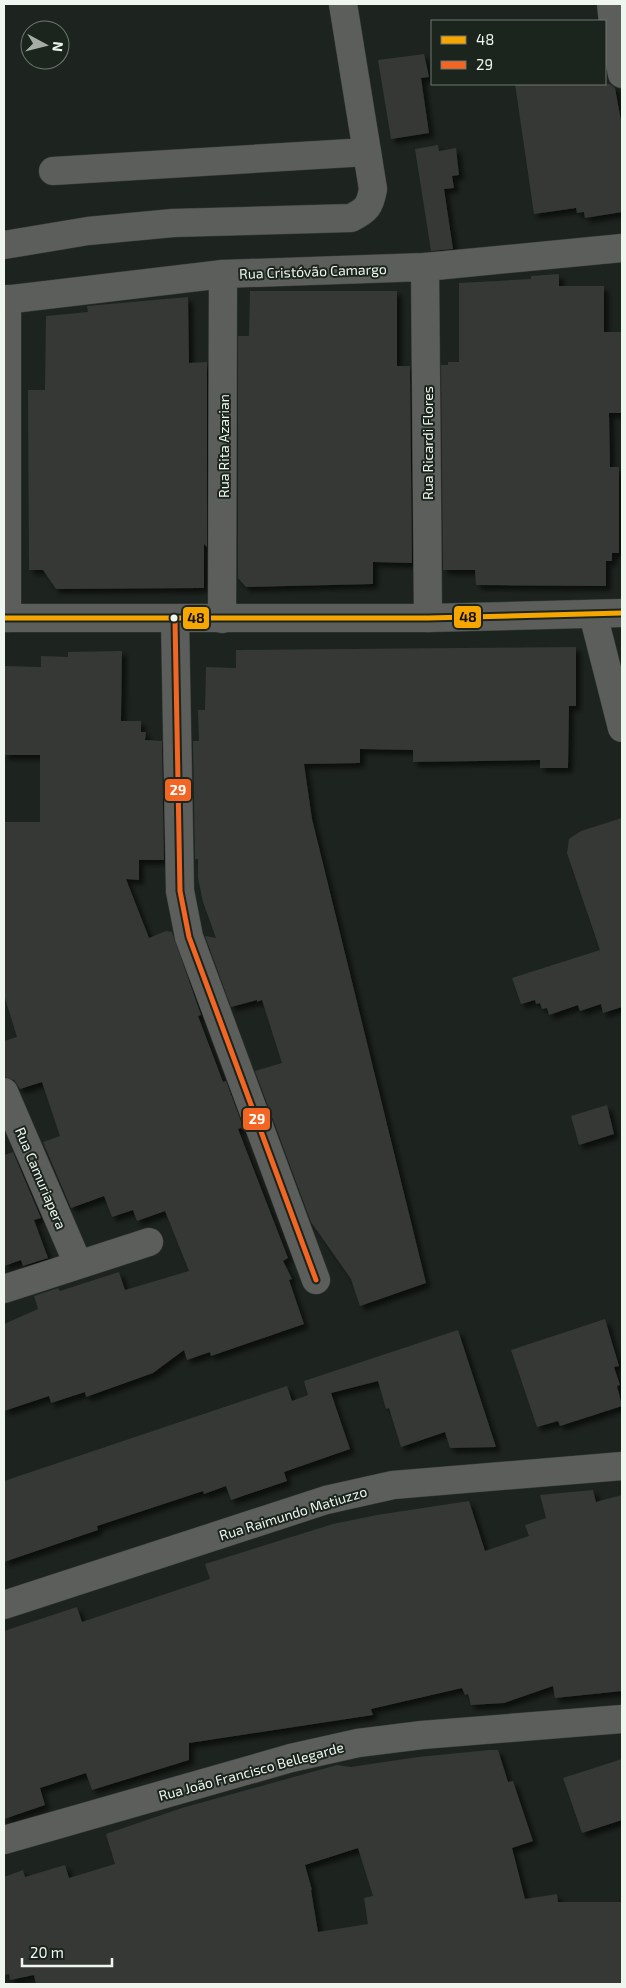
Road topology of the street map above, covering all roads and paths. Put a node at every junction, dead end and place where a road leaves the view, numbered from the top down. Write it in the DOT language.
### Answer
graph roads {
  1 [pos="343,4"];
  2 [pos="611,4"];
  3 [pos="618,30"];
  4 [pos="622,74"];
  5 [pos="367,152"];
  6 [pos="53,171"];
  7 [pos="4,245"];
  8 [pos="622,248"];
  9 [pos="425,267"];
  10 [pos="223,274"];
  11 [pos="5,300"];
  12 [pos="622,613"];
  13 [pos="593,614"];
  14 [pos="5,618"];
  15 [pos="428,618"];
  16 [pos="175,619"];
  17 [pos="222,619"];
  18 [pos="618,692"];
  19 [pos="622,728"];
  20 [pos="4,1092"];
  21 [pos="149,1242"];
  22 [pos="78,1264"];
  23 [pos="316,1280"];
  24 [pos="4,1289"];
  25 [pos="622,1466"];
  26 [pos="4,1605"];
  27 [pos="622,1719"];
  28 [pos="4,1840"];
  1 -- 5 [label="street"];
  2 -- 3 [label="street"];
  3 -- 4 [label="street"];
  5 -- 6 [label="street"];
  5 -- 7 [label="street"];
  8 -- 9 [label="street, Rua Cristóvão Camargo"];
  9 -- 10 [label="street, Rua Cristóvão Camargo"];
  9 -- 15 [label="street, Rua Ricardi Flores"];
  10 -- 11 [label="street, Rua Cristóvão Camargo"];
  10 -- 17 [label="street, Rua Rita Azarian"];
  11 -- 14 [label="street"];
  12 -- 13 [label="street"];
  13 -- 15 [label="street"];
  13 -- 18 [label="street"];
  14 -- 16 [label="street"];
  15 -- 17 [label="street"];
  16 -- 17 [label="street"];
  16 -- 23 [label="street"];
  18 -- 19 [label="street"];
  20 -- 22 [label="street, Rua Camuriapera"];
  21 -- 22 [label="street"];
  22 -- 24 [label="street"];
  25 -- 26 [label="street, Rua Raimundo Matiuzzo"];
  27 -- 28 [label="street, Rua João Francisco Bellegarde"];
}
